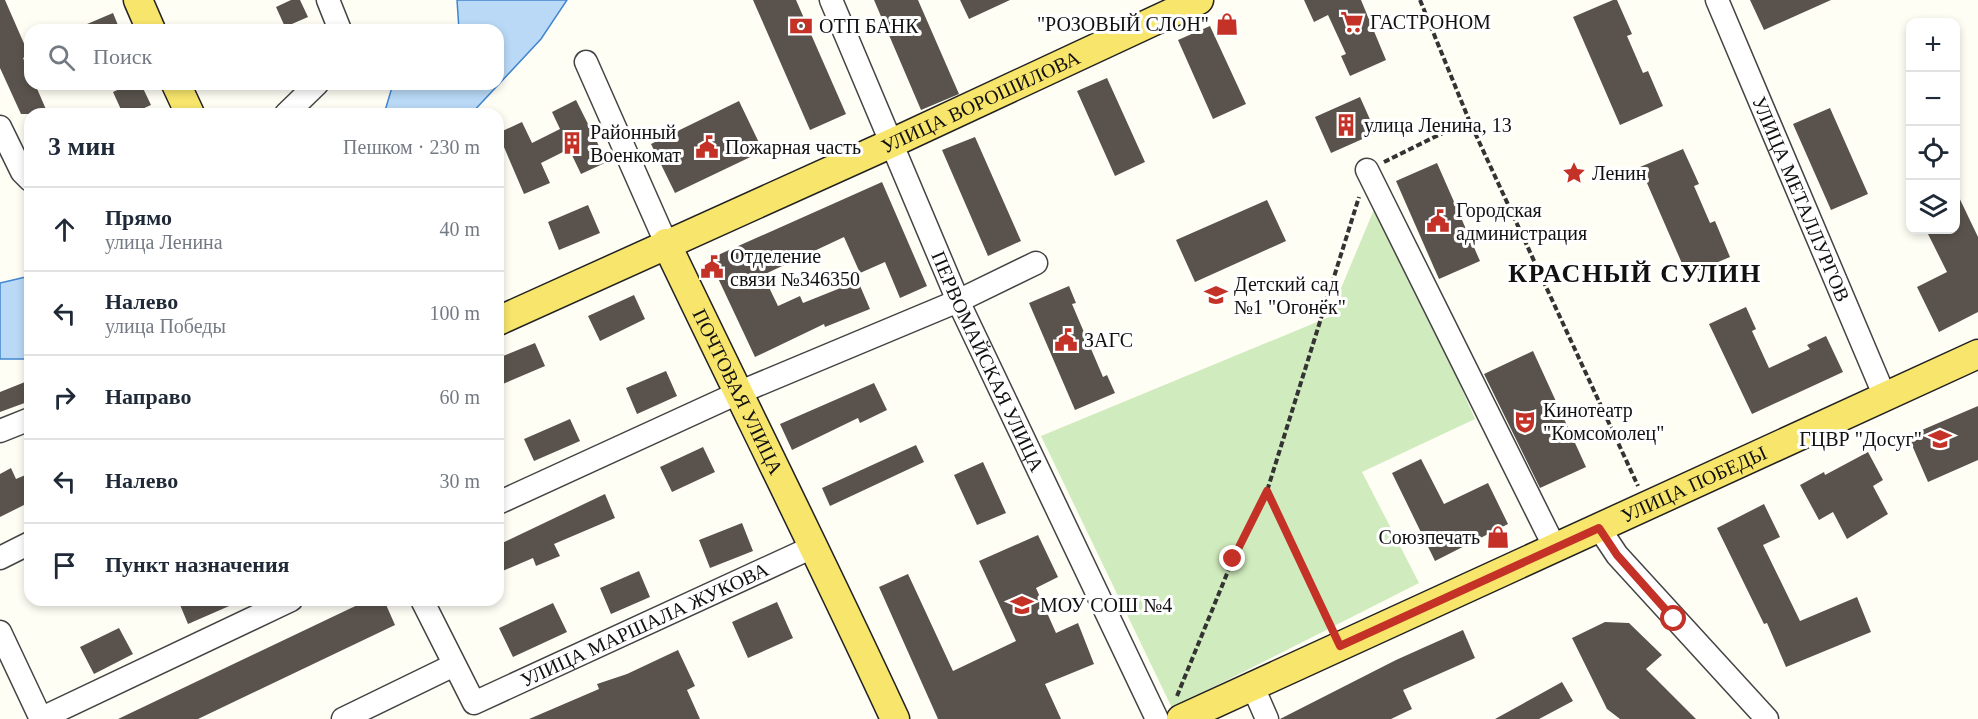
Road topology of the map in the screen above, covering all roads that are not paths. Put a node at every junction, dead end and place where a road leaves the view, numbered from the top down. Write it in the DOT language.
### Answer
graph roads {
  1 [pos="138,0"];
  2 [pos="328,0"];
  3 [pos="831,0"];
  4 [pos="1199,0"];
  5 [pos="1717,0"];
  6 [pos="148,24"];
  7 [pos="338,24"];
  8 [pos="585,62"];
  9 [pos="179,90"];
  10 [pos="311,90"];
  11 [pos="187,108"];
  12 [pos="292,108"];
  13 [pos="0,127"];
  14 [pos="892,143"];
  15 [pos="1367,170"];
  16 [pos="24,172"];
  17 [pos="666,243"];
  18 [pos="1036,263"];
  19 [pos="958,301"];
  20 [pos="504,318"];
  21 [pos="1978,354"];
  22 [pos="738,393"];
  23 [pos="1885,397"];
  24 [pos="24,421"];
  25 [pos="0,431"];
  26 [pos="504,500"];
  27 [pos="1599,528"];
  28 [pos="24,546"];
  29 [pos="815,546"];
  30 [pos="1555,548"];
  31 [pos="0,558"];
  32 [pos="278,606"];
  33 [pos="425,606"];
  34 [pos="0,632"];
  35 [pos="454,665"];
  36 [pos="1253,687"];
  37 [pos="1179,708"];
  38 [pos="40,719"];
  39 [pos="343,719"];
  40 [pos="895,719"];
  41 [pos="1157,719"];
  42 [pos="1267,719"];
  43 [pos="1767,719"];
  1 -- 6 [label="main road"];
  2 -- 7 [label="street"];
  3 -- 14 [label="street, ПЕРВОМАЙСКАЯ УЛИЦА"];
  4 -- 14 [label="main road, УЛИЦА ВОРОШИЛОВА"];
  5 -- 23 [label="street, УЛИЦА МЕТАЛЛУРГОВ"];
  8 -- 17 [label="street, ПОЧТОВАЯ УЛИЦА"];
  9 -- 11 [label="main road"];
  10 -- 12 [label="street"];
  13 -- 16 [label="street"];
  14 -- 17 [label="main road, УЛИЦА ВОРОШИЛОВА"];
  14 -- 19 [label="street, ПЕРВОМАЙСКАЯ УЛИЦА"];
  15 -- 30 [label="street"];
  17 -- 20 [label="main road, УЛИЦА ВОРОШИЛОВА"];
  17 -- 22 [label="main road, ПОЧТОВАЯ УЛИЦА"];
  18 -- 19 [label="street"];
  19 -- 22 [label="street"];
  19 -- 41 [label="street, ПЕРВОМАЙСКАЯ УЛИЦА"];
  21 -- 23 [label="main road, УЛИЦА ПОБЕДЫ"];
  22 -- 26 [label="street"];
  22 -- 29 [label="main road, ПОЧТОВАЯ УЛИЦА"];
  23 -- 27 [label="main road, УЛИЦА ПОБЕДЫ"];
  24 -- 25 [label="street"];
  27 -- 30 [label="main road, УЛИЦА ПОБЕДЫ"];
  27 -- 43 [label="street"];
  28 -- 31 [label="street"];
  29 -- 35 [label="street, УЛИЦА МАРШАЛА ЖУКОВА"];
  29 -- 40 [label="main road, ПОЧТОВАЯ УЛИЦА"];
  30 -- 36 [label="main road, УЛИЦА ПОБЕДЫ"];
  32 -- 38 [label="street"];
  33 -- 35 [label="street"];
  34 -- 38 [label="street"];
  35 -- 39 [label="street"];
  36 -- 37 [label="main road, УЛИЦА ПОБЕДЫ"];
  36 -- 42 [label="street"];
}
